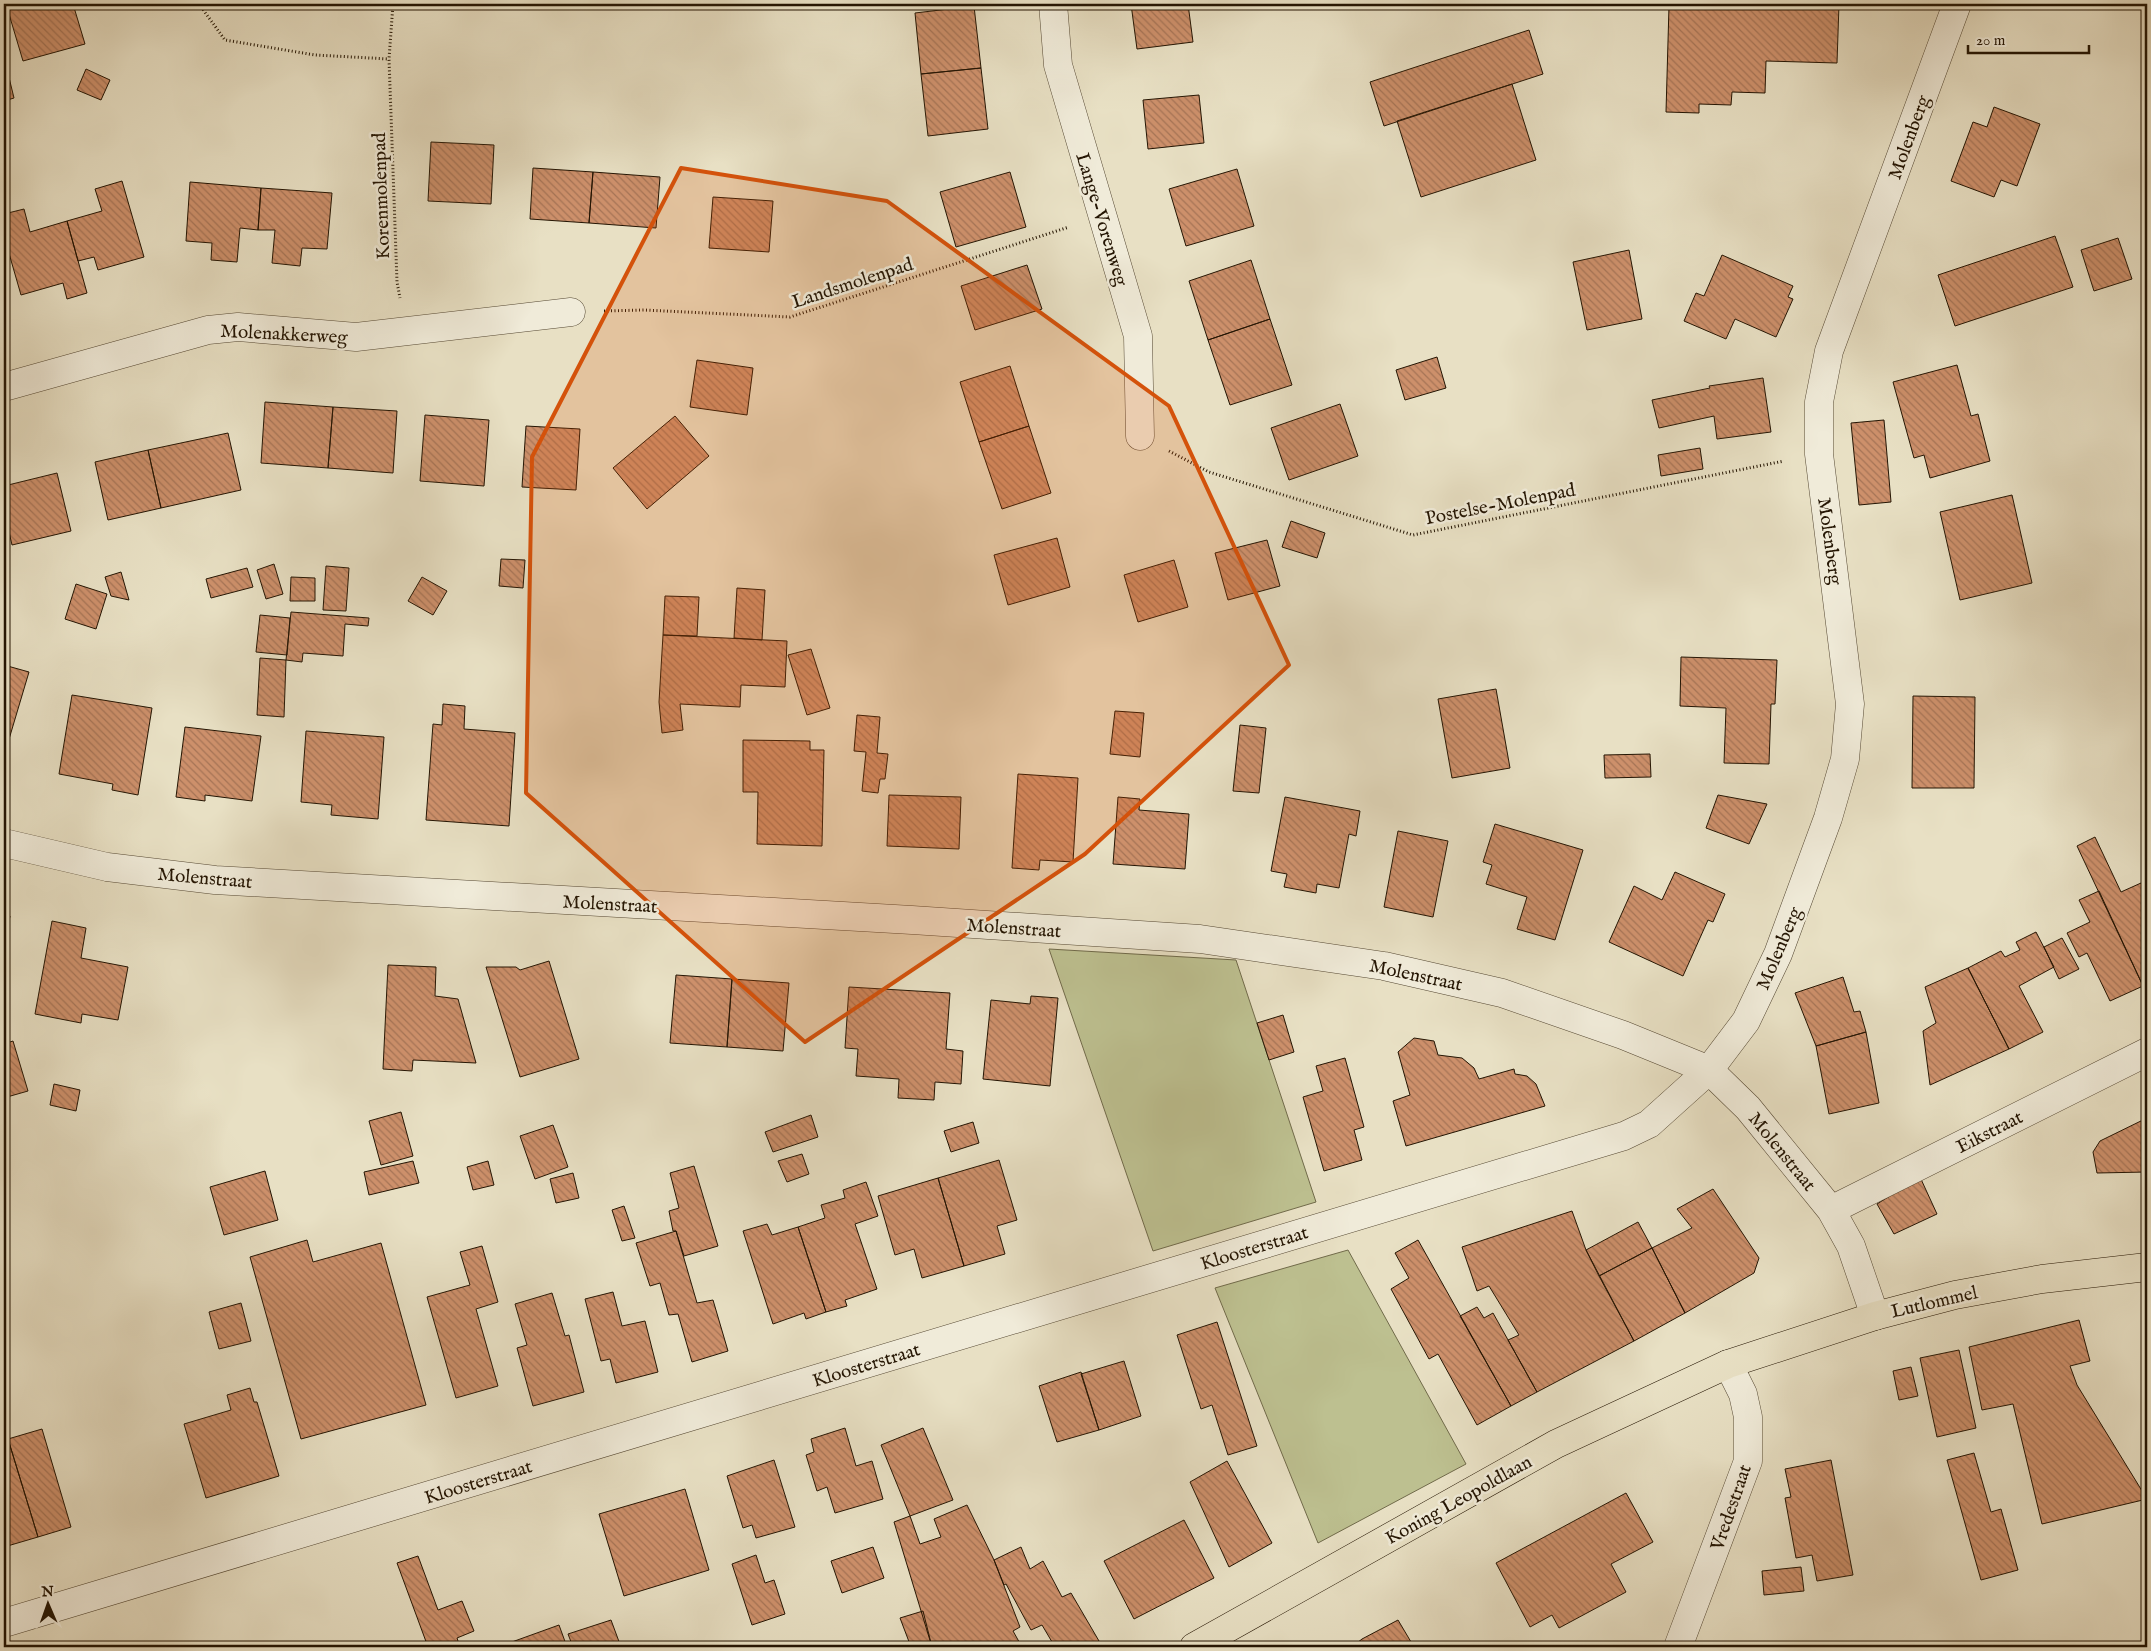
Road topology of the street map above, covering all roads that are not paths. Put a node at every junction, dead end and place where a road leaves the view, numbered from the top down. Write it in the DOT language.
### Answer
graph roads {
  1 [pos="1053,4"];
  2 [pos="1957,4"];
  3 [pos="571,312"];
  4 [pos="4,386"];
  5 [pos="1140,436"];
  6 [pos="4,843"];
  7 [pos="2147,1052"];
  8 [pos="1709,1070"];
  9 [pos="1831,1210"];
  10 [pos="2147,1267"];
  11 [pos="1875,1316"];
  12 [pos="1728,1364"];
  13 [pos="4,1623"];
  14 [pos="1194,1647"];
  15 [pos="1678,1647"];
  1 -- 5 [label="street, Lange-Vorenweg"];
  2 -- 8 [label="street, Molenberg"];
  3 -- 4 [label="street, Molenakkerweg"];
  6 -- 8 [label="street, Molenstraat"];
  7 -- 9 [label="street, Eikstraat"];
  8 -- 9 [label="street, Molenstraat"];
  8 -- 13 [label="street, Kloosterstraat"];
  9 -- 11 [label="street, Molenstraat"];
  10 -- 11 [label="main road, Lutlommel"];
  11 -- 12 [label="main road, Lutlommel"];
  12 -- 14 [label="main road, Koning Leopoldlaan"];
  12 -- 15 [label="street, Vredestraat"];
}
